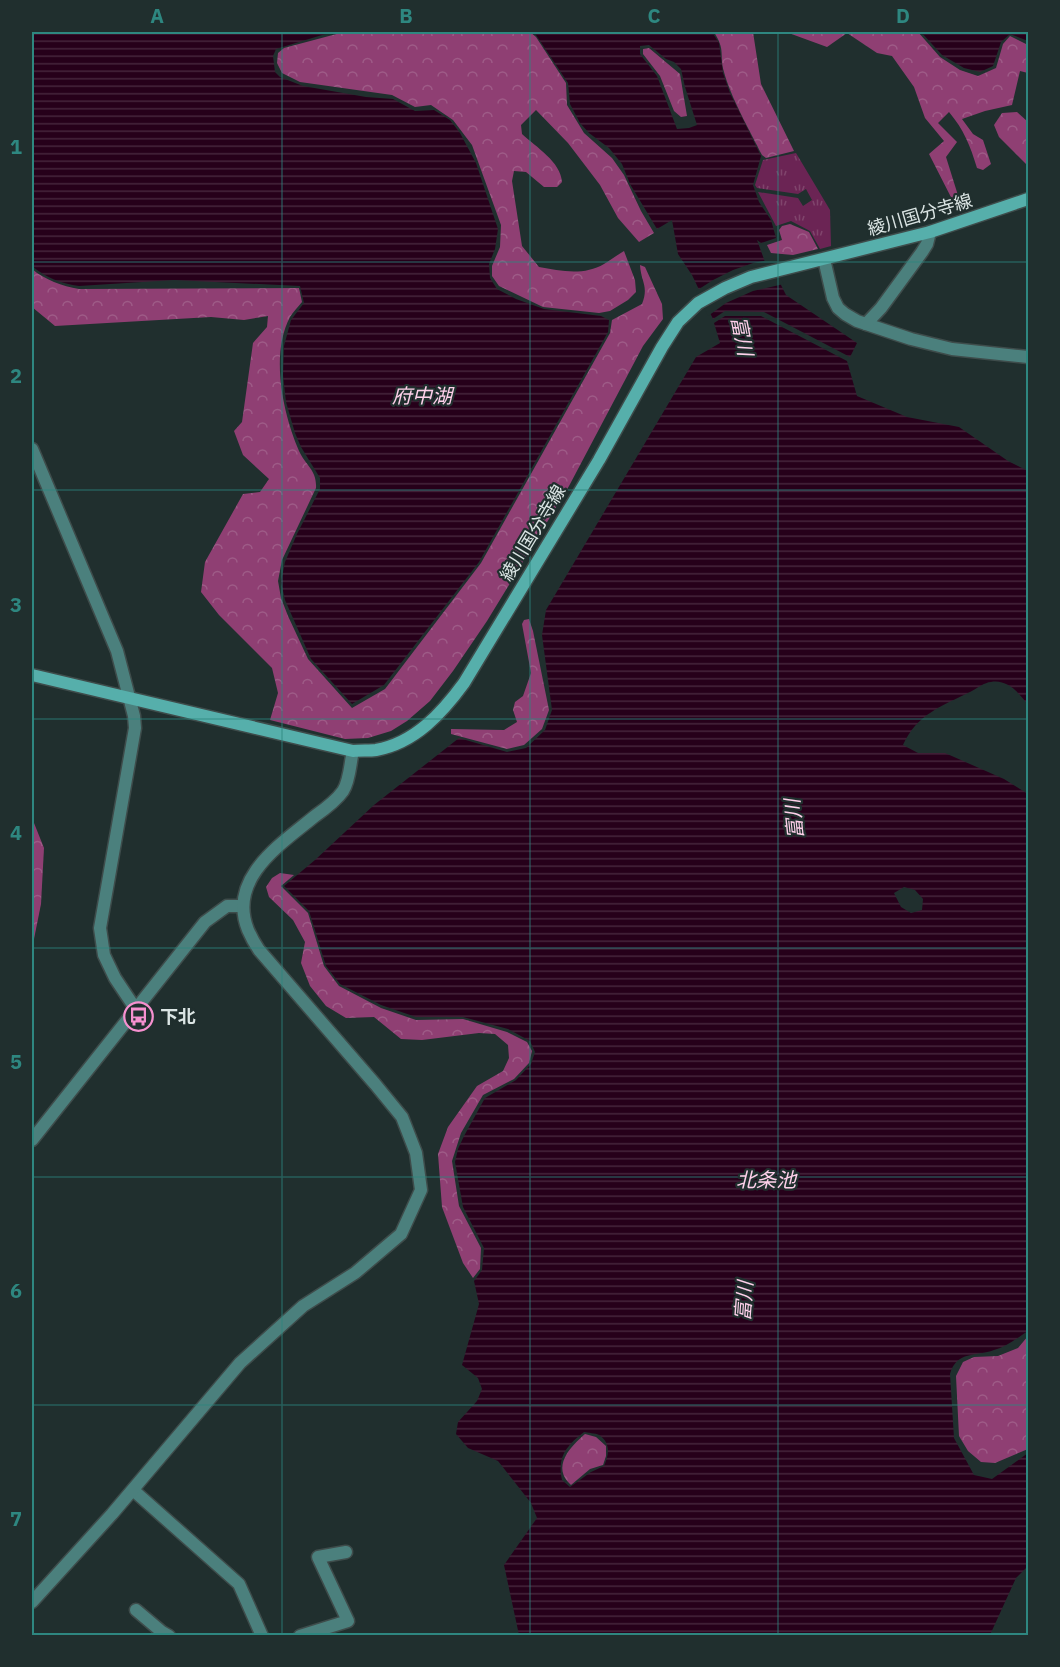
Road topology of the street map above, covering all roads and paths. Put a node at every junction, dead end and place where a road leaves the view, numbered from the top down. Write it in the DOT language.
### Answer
graph roads {
  1 [pos="1029,199"];
  2 [pos="930,232"];
  3 [pos="824,259"];
  4 [pos="866,324"];
  5 [pos="1029,357"];
  6 [pos="32,449"];
  7 [pos="32,675"];
  8 [pos="128,698"];
  9 [pos="353,751"];
  10 [pos="243,906"];
  11 [pos="135,1008"];
  12 [pos="32,1140"];
  13 [pos="133,1490"];
  14 [pos="346,1552"];
  15 [pos="32,1602"];
  16 [pos="136,1610"];
  17 [pos="169,1635"];
  18 [pos="262,1635"];
  19 [pos="300,1635"];
  1 -- 2 [label="main road, 綾川国分寺線"];
  2 -- 3 [label="main road, 綾川国分寺線"];
  2 -- 4 [label="street"];
  3 -- 4 [label="street"];
  3 -- 9 [label="main road, 綾川国分寺線"];
  4 -- 5 [label="street"];
  6 -- 8 [label="street"];
  7 -- 8 [label="main road, 綾川国分寺線"];
  8 -- 9 [label="main road, 綾川国分寺線"];
  8 -- 11 [label="street"];
  9 -- 10 [label="street"];
  10 -- 11 [label="street"];
  10 -- 13 [label="street"];
  11 -- 12 [label="street"];
  13 -- 15 [label="street"];
  13 -- 18 [label="street"];
  14 -- 19 [label="street"];
  16 -- 17 [label="street"];
}
